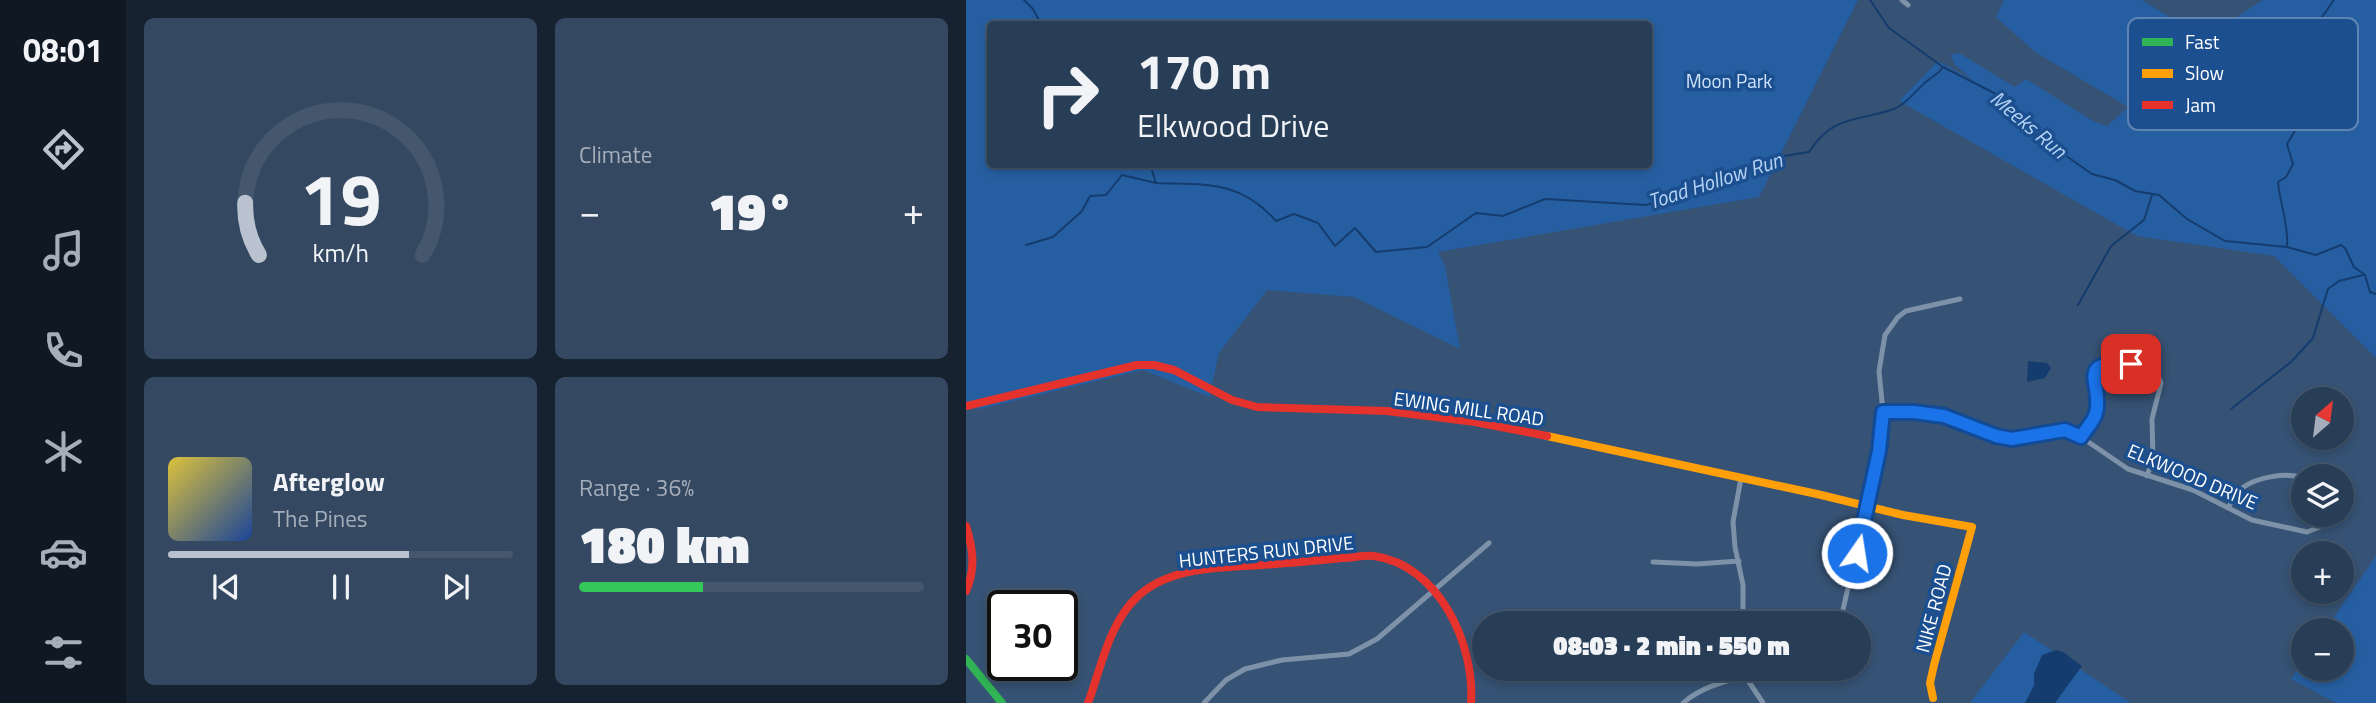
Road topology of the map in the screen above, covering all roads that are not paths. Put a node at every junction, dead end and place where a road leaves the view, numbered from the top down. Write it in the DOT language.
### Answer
graph roads {
  1 [pos="1959,299"];
  2 [pos="966,406"];
  3 [pos="1883,412"];
  4 [pos="2081,437"];
  5 [pos="2291,474"];
  6 [pos="2147,476"];
  7 [pos="1741,478"];
  8 [pos="1867,506"];
  9 [pos="2229,507"];
  10 [pos="966,526"];
  11 [pos="1972,527"];
  12 [pos="2320,527"];
  13 [pos="1489,543"];
  14 [pos="1739,561"];
  15 [pos="1653,562"];
  16 [pos="966,590"];
  17 [pos="1434,591"];
  18 [pos="1743,611"];
  19 [pos="1843,611"];
  20 [pos="966,659"];
  21 [pos="1723,681"];
  22 [pos="1748,681"];
  23 [pos="1933,698"];
  24 [pos="1002,703"];
  25 [pos="1088,703"];
  26 [pos="1204,703"];
  27 [pos="1471,703"];
  28 [pos="1683,703"];
  29 [pos="1763,703"];
  1 -- 3 [label="street"];
  2 -- 7 [label="street, EWING MILL ROAD"];
  3 -- 4 [label="street, ELKWOOD DRIVE"];
  3 -- 8 [label="street"];
  4 -- 6 [label="street, ELKWOOD DRIVE"];
  4 -- 6 [label="street"];
  5 -- 9 [label="street"];
  6 -- 9 [label="street, ELKWOOD DRIVE"];
  7 -- 8 [label="street, EWING MILL ROAD"];
  7 -- 14 [label="street"];
  8 -- 11 [label="street, EWING MILL ROAD"];
  8 -- 19 [label="street"];
  9 -- 12 [label="street, ELKWOOD DRIVE"];
  10 -- 16 [label="street"];
  11 -- 23 [label="street, NIKE ROAD"];
  13 -- 17 [label="street"];
  14 -- 15 [label="street"];
  14 -- 18 [label="street"];
  17 -- 25 [label="street, HUNTERS RUN DRIVE"];
  17 -- 26 [label="street"];
  17 -- 27 [label="street, HUNTERS RUN DRIVE"];
  20 -- 24 [label="street"];
  21 -- 28 [label="street"];
  22 -- 29 [label="street"];
}
